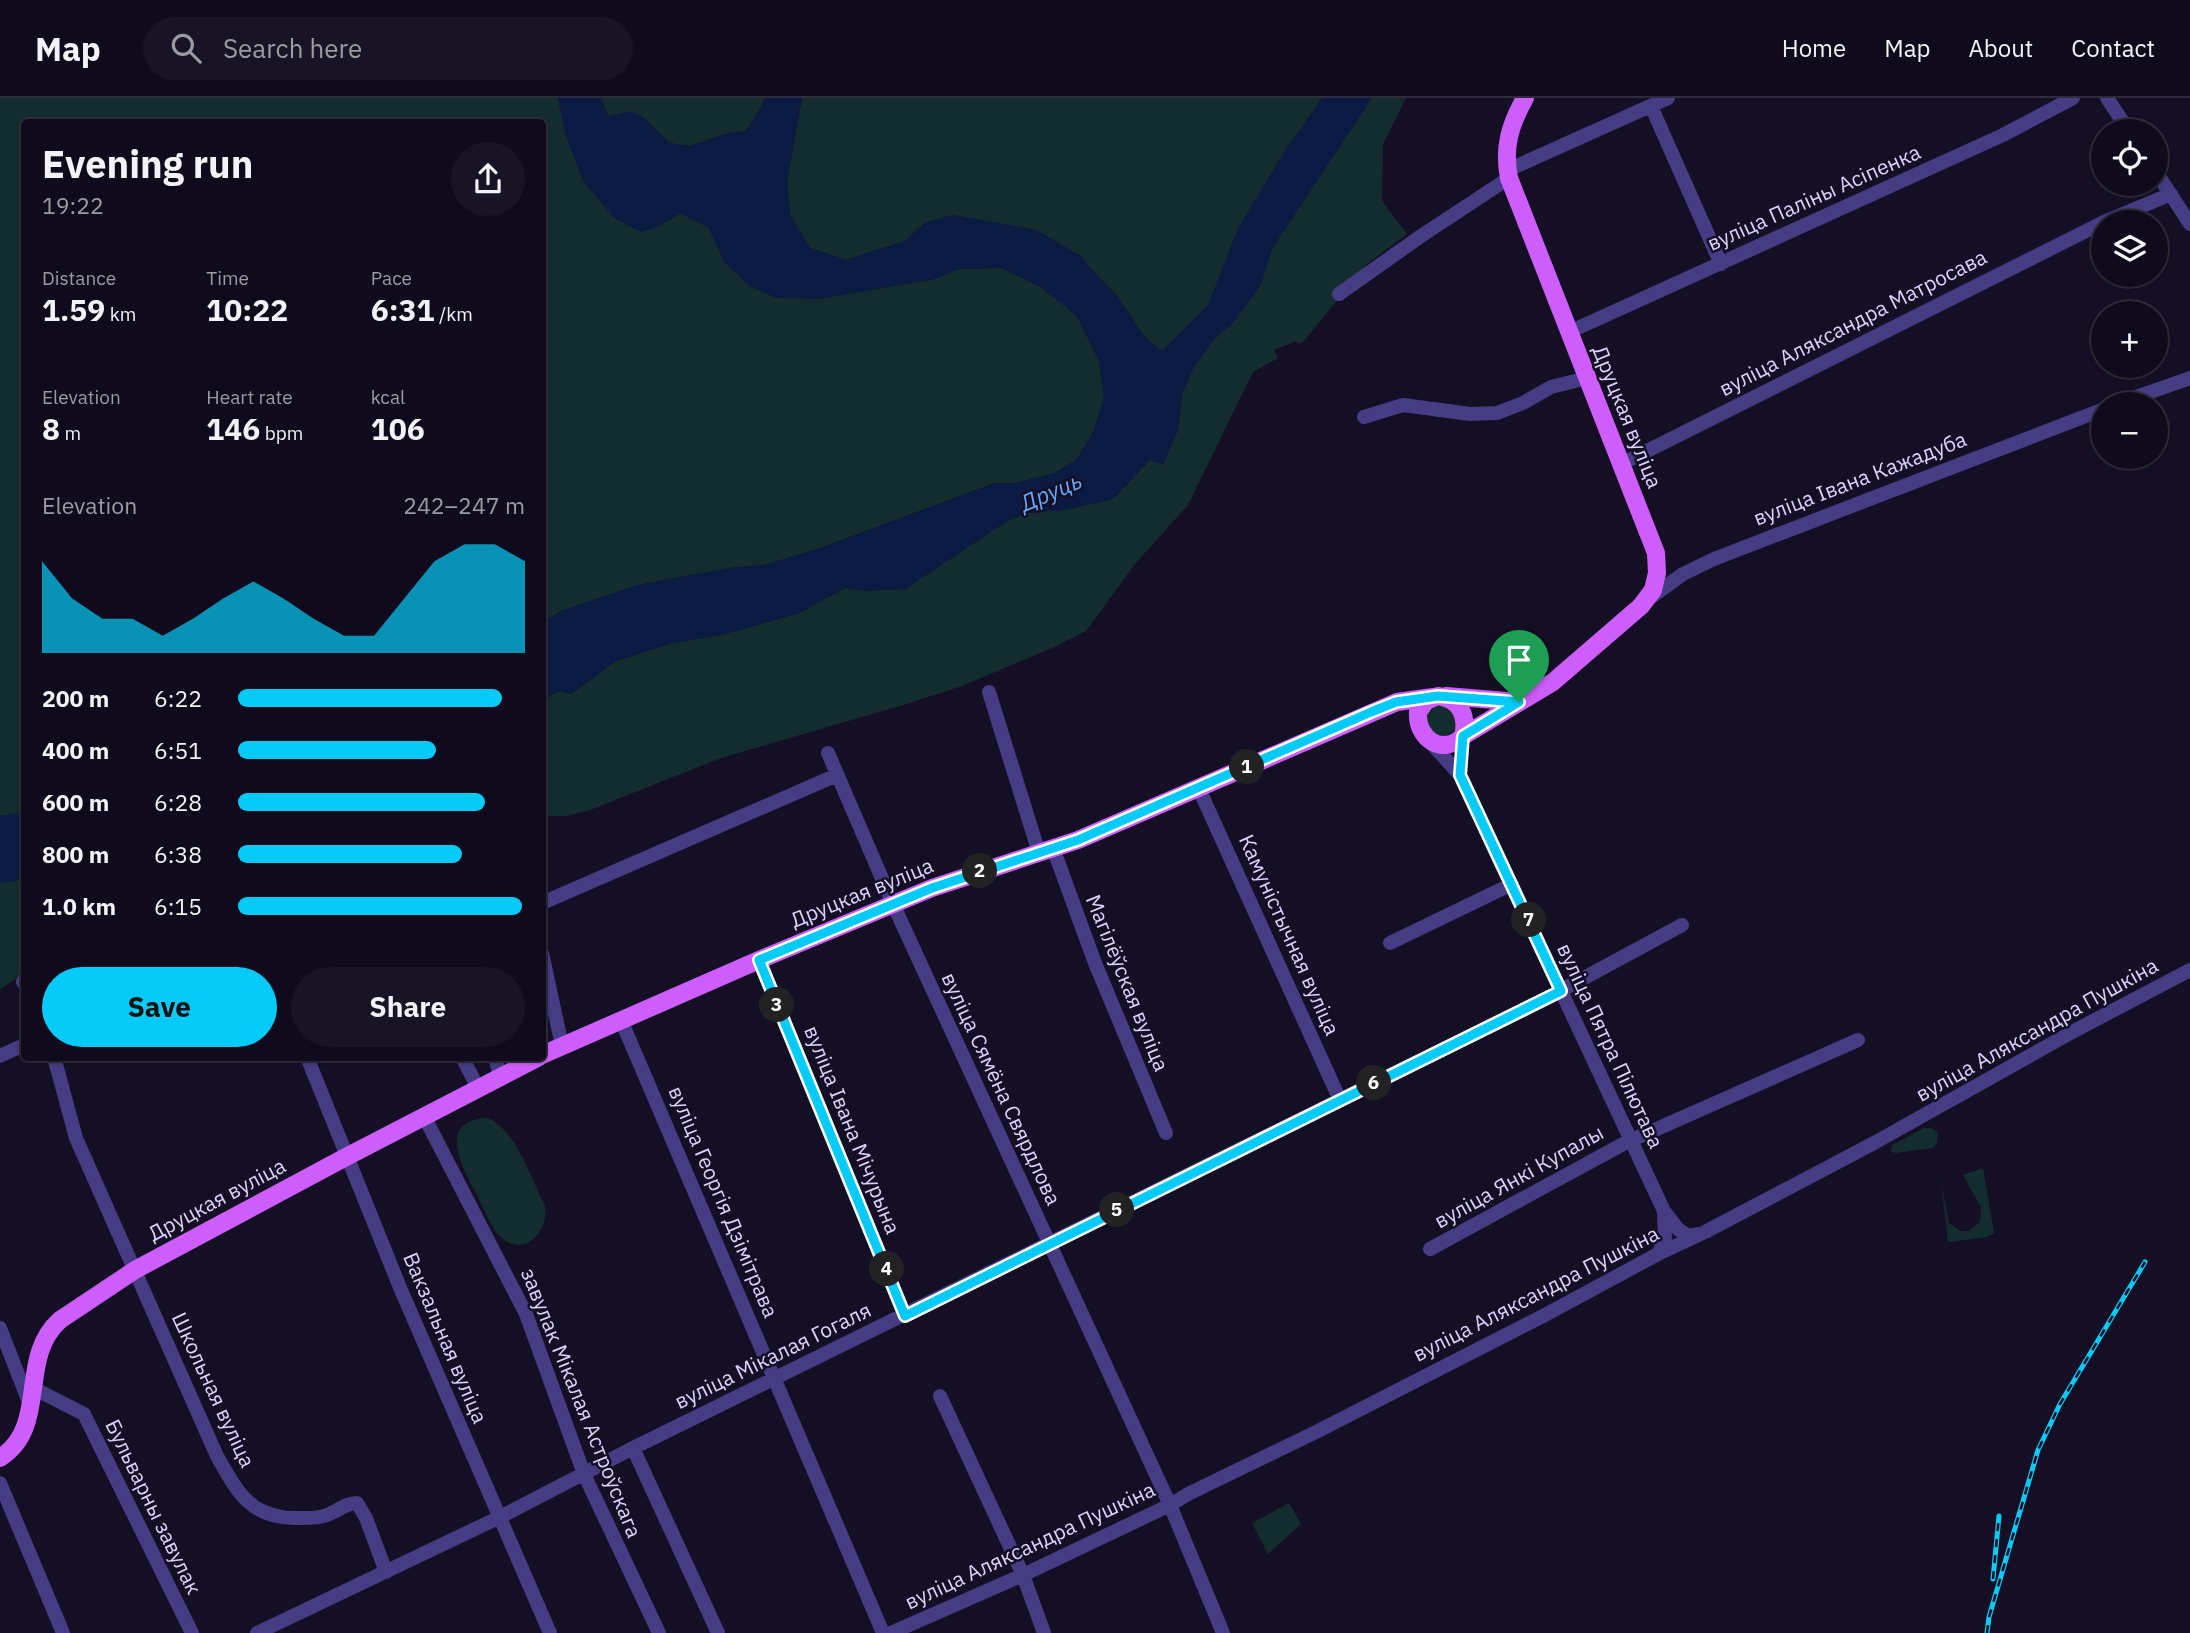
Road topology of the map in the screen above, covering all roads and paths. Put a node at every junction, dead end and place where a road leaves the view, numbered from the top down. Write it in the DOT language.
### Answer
graph roads {
  1 [pos="1525,98"];
  2 [pos="1668,98"];
  3 [pos="2073,98"];
  4 [pos="2107,98"];
  5 [pos="1651,106"];
  6 [pos="2121,119"];
  7 [pos="1509,174"];
  8 [pos="2168,190"];
  9 [pos="2171,194"];
  10 [pos="2133,210"];
  11 [pos="2190,224"];
  12 [pos="2091,229"];
  13 [pos="1721,264"];
  14 [pos="1339,294"];
  15 [pos="1569,332"];
  16 [pos="1587,378"];
  17 [pos="2190,378"];
  18 [pos="2150,392"];
  19 [pos="2091,414"];
  20 [pos="1364,417"];
  21 [pos="1621,464"];
  22 [pos="1641,606"];
  23 [pos="989,692"];
  24 [pos="1438,697"];
  25 [pos="1396,702"];
  26 [pos="1519,702"];
  27 [pos="1419,728"];
  28 [pos="1463,736"];
  29 [pos="1432,743"];
  30 [pos="828,753"];
  31 [pos="837,775"];
  32 [pos="1460,775"];
  33 [pos="1199,789"];
  34 [pos="1046,850"];
  35 [pos="1512,884"];
  36 [pos="546,901"];
  37 [pos="893,904"];
  38 [pos="1682,925"];
  39 [pos="1390,943"];
  40 [pos="759,960"];
  41 [pos="2190,970"];
  42 [pos="546,972"];
  43 [pos="1561,991"];
  44 [pos="621,1020"];
  45 [pos="1858,1040"];
  46 [pos="21,1046"];
  47 [pos="562,1046"];
  48 [pos="546,1054"];
  49 [pos="0,1056"];
  50 [pos="55,1061"];
  51 [pos="309,1061"];
  52 [pos="464,1061"];
  53 [pos="496,1061"];
  54 [pos="531,1061"];
  55 [pos="500,1076"];
  56 [pos="478,1088"];
  57 [pos="1340,1100"];
  58 [pos="424,1116"];
  59 [pos="1166,1133"];
  60 [pos="1631,1141"];
  61 [pos="346,1157"];
  62 [pos="1664,1211"];
  63 [pos="1705,1232"];
  64 [pos="1049,1243"];
  65 [pos="1430,1249"];
  66 [pos="1658,1254"];
  67 [pos="135,1270"];
  68 [pos="905,1316"];
  69 [pos="0,1328"];
  70 [pos="10,1353"];
  71 [pos="36,1366"];
  72 [pos="775,1378"];
  73 [pos="33,1388"];
  74 [pos="940,1396"];
  75 [pos="31,1407"];
  76 [pos="633,1448"];
  77 [pos="0,1458"];
  78 [pos="584,1474"];
  79 [pos="0,1483"];
  80 [pos="1170,1505"];
  81 [pos="500,1517"];
  82 [pos="386,1572"];
  83 [pos="1023,1575"];
  84 [pos="63,1633"];
  85 [pos="192,1633"];
  86 [pos="257,1633"];
  87 [pos="550,1633"];
  88 [pos="659,1633"];
  89 [pos="718,1633"];
  90 [pos="883,1633"];
  91 [pos="891,1633"];
  92 [pos="1044,1633"];
  93 [pos="1223,1633"];
  1 -- 7 [label="main road, Друцкая вуліца"];
  2 -- 5 [label="street"];
  3 -- 13 [label="street, вуліца Паліны Асіпенка"];
  4 -- 6 [label="street"];
  5 -- 7 [label="street"];
  5 -- 13 [label="street"];
  7 -- 14 [label="street"];
  7 -- 15 [label="main road, Друцкая вуліца"];
  8 -- 9 [label="street"];
  9 -- 10 [label="street, вуліца Аляксандра Матросава"];
  9 -- 11 [label="street"];
  12 -- 21 [label="street, вуліца Аляксандра Матросава"];
  13 -- 15 [label="street, вуліца Паліны Асіпенка"];
  15 -- 16 [label="main road, Друцкая вуліца"];
  16 -- 20 [label="street"];
  16 -- 21 [label="main road, Друцкая вуліца"];
  17 -- 18 [label="street"];
  19 -- 22 [label="street, вуліца Івана Кажадуба"];
  21 -- 22 [label="main road, Друцкая вуліца"];
  22 -- 26 [label="main road, Друцкая вуліца"];
  23 -- 34 [label="street, Магілёўская вуліца"];
  24 -- 25 [label="main road, Друцкая вуліца"];
  24 -- 26 [label="main road, Друцкая вуліца"];
  24 -- 27 [label="main road"];
  24 -- 28 [label="main road"];
  25 -- 27 [label="main road"];
  25 -- 33 [label="main road, Друцкая вуліца"];
  26 -- 28 [label="main road, Друцкая вуліца"];
  27 -- 29 [label="main road"];
  28 -- 29 [label="main road, Друцкая вуліца"];
  28 -- 32 [label="street, вуліца Пятра Пілютава"];
  29 -- 32 [label="street, вуліца Пятра Пілютава"];
  30 -- 31 [label="street, вуліца Сямёна Свярдлова"];
  31 -- 36 [label="street"];
  31 -- 37 [label="street, вуліца Сямёна Свярдлова"];
  32 -- 35 [label="street, вуліца Пятра Пілютава"];
  33 -- 34 [label="main road, Друцкая вуліца"];
  33 -- 57 [label="street, Камуністычная вуліца"];
  34 -- 37 [label="main road, Друцкая вуліца"];
  34 -- 59 [label="street, Магілёўская вуліца"];
  35 -- 39 [label="street"];
  35 -- 43 [label="street, вуліца Пятра Пілютава"];
  37 -- 40 [label="main road, Друцкая вуліца"];
  37 -- 64 [label="street, вуліца Сямёна Свярдлова"];
  38 -- 43 [label="street, вуліца Мікалая Гогаля"];
  40 -- 44 [label="main road, Друцкая вуліца"];
  40 -- 68 [label="street, вуліца Івана Мічурына"];
  41 -- 63 [label="street, вуліца Аляксандра Пушкіна"];
  42 -- 47 [label="street"];
  43 -- 57 [label="street, вуліца Мікалая Гогаля"];
  43 -- 60 [label="street, вуліца Пятра Пілютава"];
  44 -- 47 [label="main road, Друцкая вуліца"];
  44 -- 72 [label="street, вуліца Георгія Дзімітрава"];
  45 -- 60 [label="street, вуліца Янкі Купалы"];
  46 -- 49 [label="street"];
  47 -- 48 [label="main road, Друцкая вуліца"];
  50 -- 67 [label="street"];
  51 -- 61 [label="street, Вакзальная вуліца"];
  52 -- 56 [label="street"];
  53 -- 55 [label="street"];
  54 -- 55 [label="main road, Друцкая вуліца"];
  55 -- 56 [label="main road, Друцкая вуліца"];
  56 -- 58 [label="main road, Друцкая вуліца"];
  57 -- 64 [label="street, вуліца Мікалая Гогаля"];
  58 -- 61 [label="main road, Друцкая вуліца"];
  58 -- 78 [label="street, завулак Мікалая Астроўскага"];
  60 -- 62 [label="street, вуліца Пятра Пілютава"];
  60 -- 65 [label="street, вуліца Янкі Купалы"];
  61 -- 67 [label="main road, Друцкая вуліца"];
  61 -- 81 [label="street, Вакзальная вуліца"];
  62 -- 63 [label="street, вуліца Пятра Пілютава"];
  62 -- 66 [label="street"];
  63 -- 66 [label="street, вуліца Аляксандра Пушкіна"];
  64 -- 68 [label="street, вуліца Мікалая Гогаля"];
  64 -- 80 [label="street, вуліца Сямёна Свярдлова"];
  66 -- 80 [label="street, вуліца Аляксандра Пушкіна"];
  67 -- 71 [label="main road, Друцкая вуліца"];
  67 -- 82 [label="street, Школьная вуліца"];
  68 -- 72 [label="street, вуліца Мікалая Гогаля"];
  69 -- 70 [label="street"];
  70 -- 71 [label="street"];
  70 -- 75 [label="street"];
  71 -- 73 [label="main road, Друцкая вуліца"];
  72 -- 76 [label="street, вуліца Мікалая Гогаля"];
  72 -- 90 [label="street, вуліца Георгія Дзімітрава"];
  73 -- 75 [label="main road, Друцкая вуліца"];
  73 -- 85 [label="street, Бульварны завулак"];
  74 -- 83 [label="street"];
  75 -- 77 [label="main road, Друцкая вуліца"];
  76 -- 78 [label="street, вуліца Мікалая Гогаля"];
  76 -- 89 [label="street"];
  78 -- 81 [label="street, вуліца Мікалая Гогаля"];
  78 -- 88 [label="street, завулак Мікалая Астроўскага"];
  79 -- 84 [label="street"];
  80 -- 83 [label="street, вуліца Аляксандра Пушкіна"];
  80 -- 93 [label="street, вуліца Сямёна Свярдлова"];
  81 -- 82 [label="street, вуліца Мікалая Гогаля"];
  81 -- 87 [label="street, Вакзальная вуліца"];
  82 -- 86 [label="street, вуліца Мікалая Гогаля"];
  83 -- 91 [label="street, вуліца Аляксандра Пушкіна"];
  83 -- 92 [label="street"];
}
